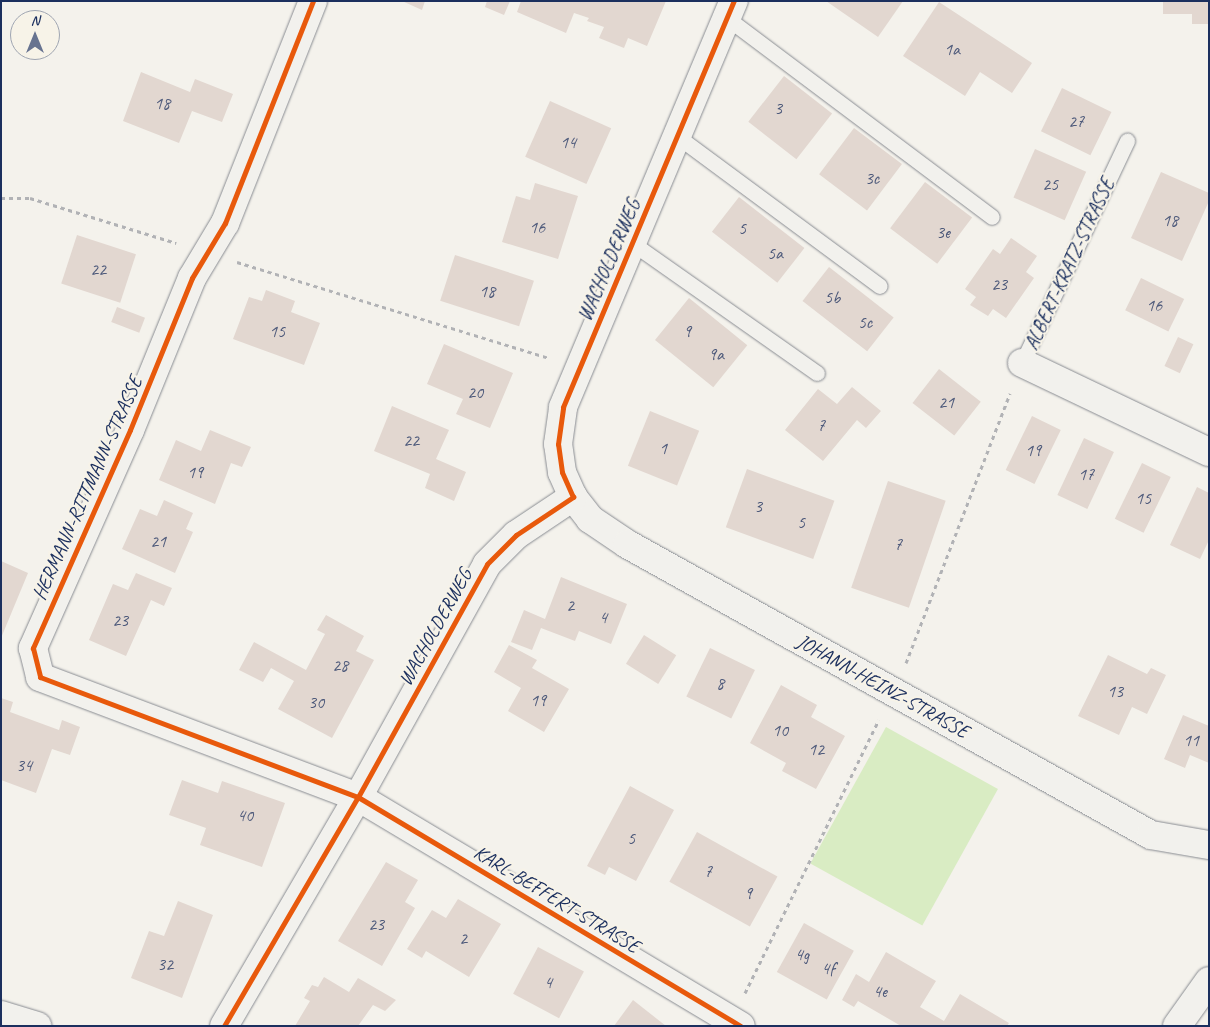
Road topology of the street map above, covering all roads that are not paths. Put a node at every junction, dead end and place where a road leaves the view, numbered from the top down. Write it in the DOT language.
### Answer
graph roads {
  1 [pos="313,1"];
  2 [pos="730,10"];
  3 [pos="677,136"];
  4 [pos="1127,141"];
  5 [pos="992,216"];
  6 [pos="632,243"];
  7 [pos="880,286"];
  8 [pos="1022,364"];
  9 [pos="818,373"];
  10 [pos="1209,452"];
  11 [pos="572,496"];
  12 [pos="358,797"];
  13 [pos="1209,845"];
  14 [pos="1209,982"];
  15 [pos="1,1015"];
  16 [pos="37,1026"];
  17 [pos="224,1026"];
  18 [pos="741,1026"];
  19 [pos="1177,1026"];
  1 -- 12 [label="street, HERMANN-RITTMANN-STRASSE"];
  2 -- 3 [label="street, WACHOLDERWEG"];
  2 -- 5 [label="lane"];
  3 -- 6 [label="street, WACHOLDERWEG"];
  3 -- 7 [label="lane"];
  4 -- 8 [label="lane, ALBERT-KRATZ-STRASSE"];
  6 -- 9 [label="lane"];
  6 -- 11 [label="street, WACHOLDERWEG"];
  8 -- 10 [label="street, ALBERT-KRATZ-STRASSE"];
  11 -- 12 [label="street, WACHOLDERWEG"];
  11 -- 13 [label="street, JOHANN-HEINZ-STRASSE"];
  12 -- 17 [label="street, WACHOLDERWEG"];
  12 -- 18 [label="street, KARL-BEFFERT-STRASSE"];
  14 -- 19 [label="street"];
  15 -- 16 [label="street"];
}
